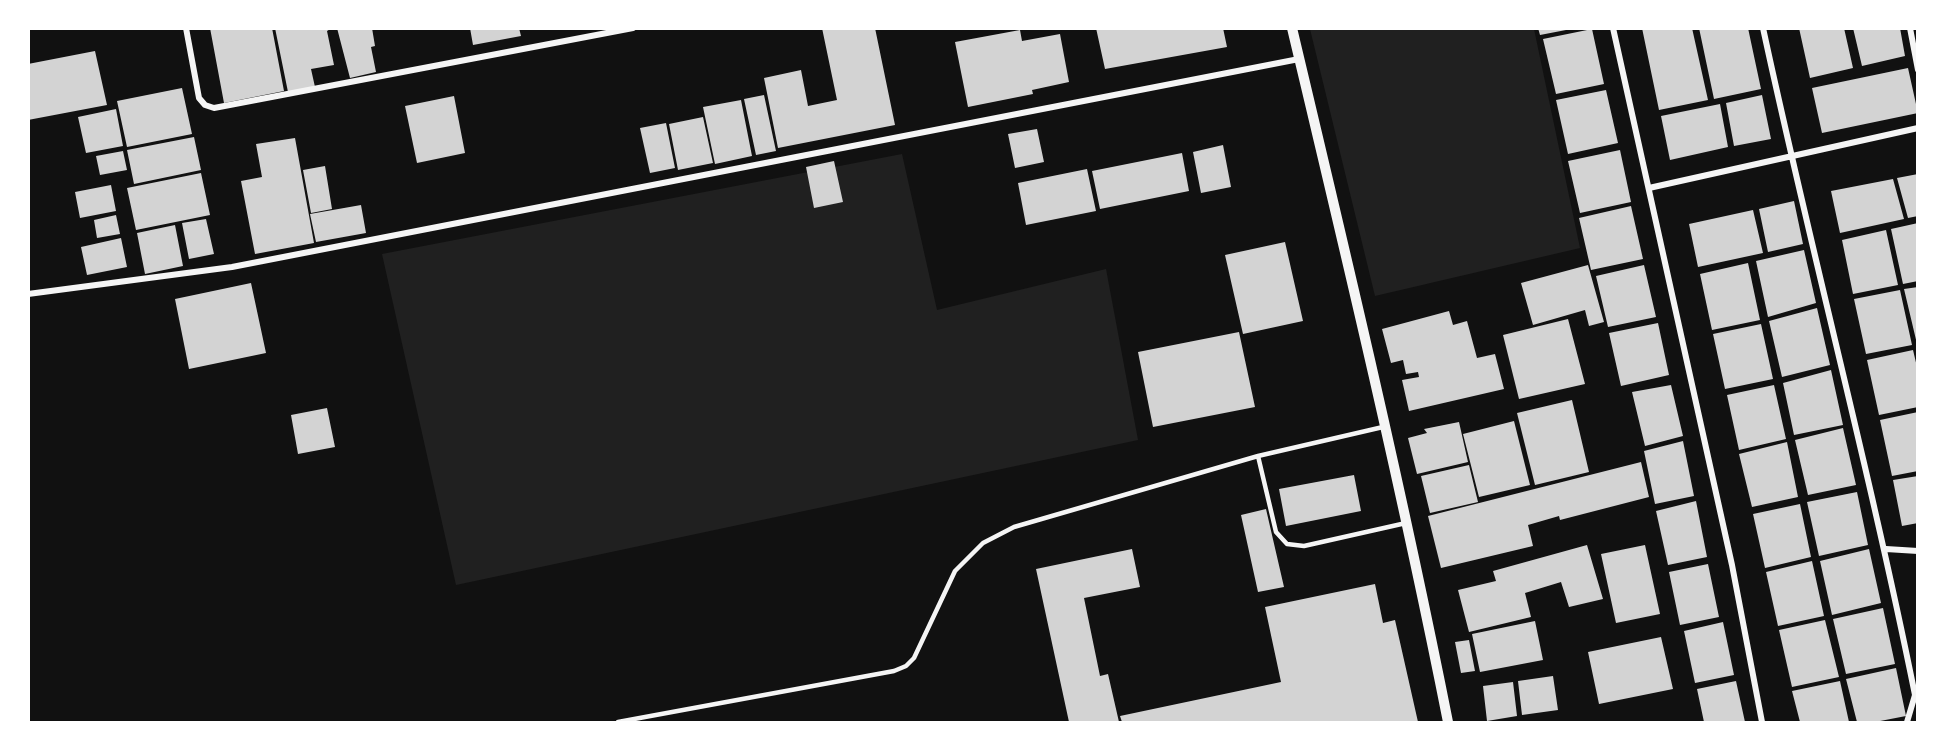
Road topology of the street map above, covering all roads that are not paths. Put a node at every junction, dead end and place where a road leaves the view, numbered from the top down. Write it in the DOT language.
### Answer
graph roads {
  1 [pos="186,28"];
  2 [pos="633,28"];
  3 [pos="1292,28"];
  4 [pos="1613,28"];
  5 [pos="1763,28"];
  6 [pos="1910,28"];
  7 [pos="1299,59"];
  8 [pos="1917,70"];
  9 [pos="1917,128"];
  10 [pos="1791,156"];
  11 [pos="1650,188"];
  12 [pos="28,294"];
  13 [pos="1384,427"];
  14 [pos="1258,456"];
  15 [pos="1408,522"];
  16 [pos="1886,549"];
  17 [pos="1917,550"];
  18 [pos="1916,696"];
  19 [pos="618,723"];
  20 [pos="1448,723"];
  21 [pos="1762,723"];
  22 [pos="1907,723"];
  1 -- 2 [label="street"];
  3 -- 7 [label="street"];
  4 -- 11 [label="street"];
  5 -- 10 [label="street"];
  6 -- 8 [label="street"];
  7 -- 12 [label="street"];
  7 -- 13 [label="street"];
  9 -- 10 [label="street"];
  10 -- 11 [label="street"];
  10 -- 16 [label="street"];
  11 -- 21 [label="street"];
  13 -- 14 [label="lane"];
  13 -- 15 [label="street"];
  14 -- 15 [label="lane"];
  14 -- 19 [label="lane"];
  15 -- 20 [label="street"];
  16 -- 17 [label="street"];
  16 -- 18 [label="street"];
  18 -- 22 [label="street"];
}
